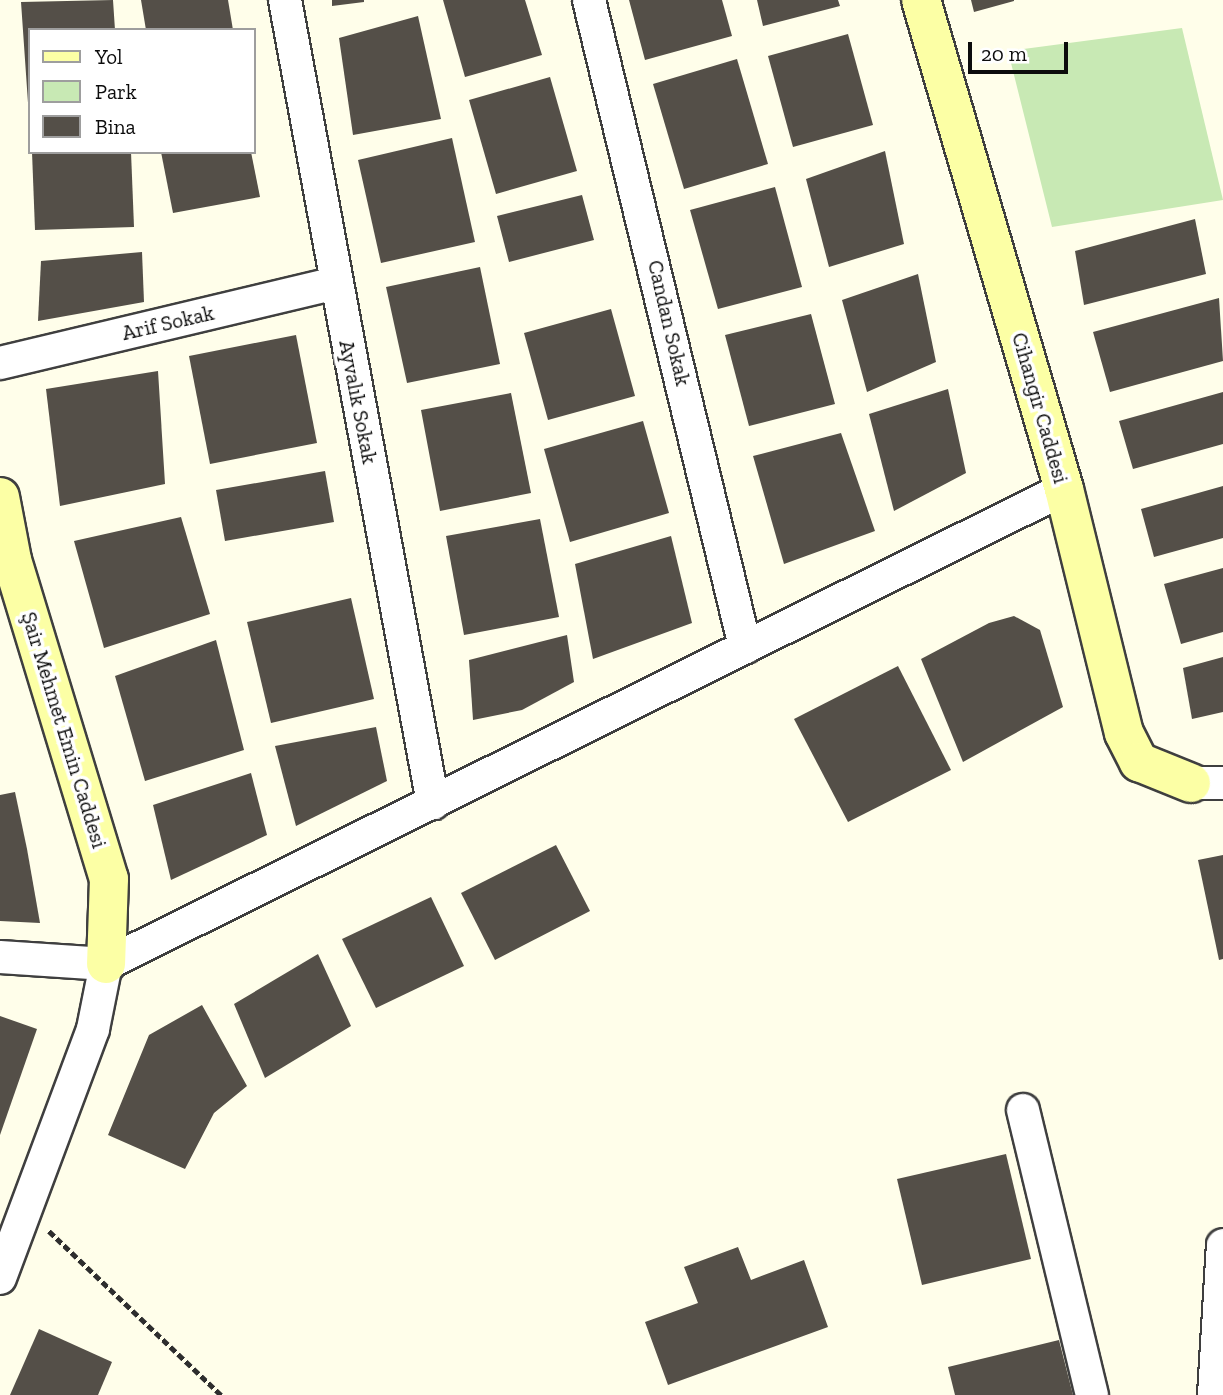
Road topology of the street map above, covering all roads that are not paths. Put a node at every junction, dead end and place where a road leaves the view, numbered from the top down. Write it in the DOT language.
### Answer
graph roads {
  1 [pos="285,0"];
  2 [pos="589,0"];
  3 [pos="921,0"];
  4 [pos="335,283"];
  5 [pos="0,363"];
  6 [pos="1064,489"];
  7 [pos="0,497"];
  8 [pos="745,648"];
  9 [pos="1207,783"];
  10 [pos="433,803"];
  11 [pos="0,957"];
  12 [pos="106,964"];
  13 [pos="1023,1110"];
  14 [pos="1223,1245"];
  15 [pos="0,1278"];
  16 [pos="1092,1395"];
  17 [pos="1214,1395"];
  1 -- 4 [label="street, Ayvalık Sokak"];
  2 -- 8 [label="street, Candan Sokak"];
  3 -- 6 [label="street, Cihangir Caddesi"];
  4 -- 5 [label="street, Arif Sokak"];
  4 -- 10 [label="street, Ayvalık Sokak"];
  6 -- 8 [label="street"];
  6 -- 9 [label="street, Cihangir Caddesi"];
  7 -- 12 [label="street, Şair Mehmet Emin Caddesi"];
  8 -- 10 [label="street"];
  10 -- 12 [label="street"];
  11 -- 12 [label="street"];
  12 -- 15 [label="street"];
  13 -- 16 [label="street"];
  14 -- 17 [label="street"];
}
